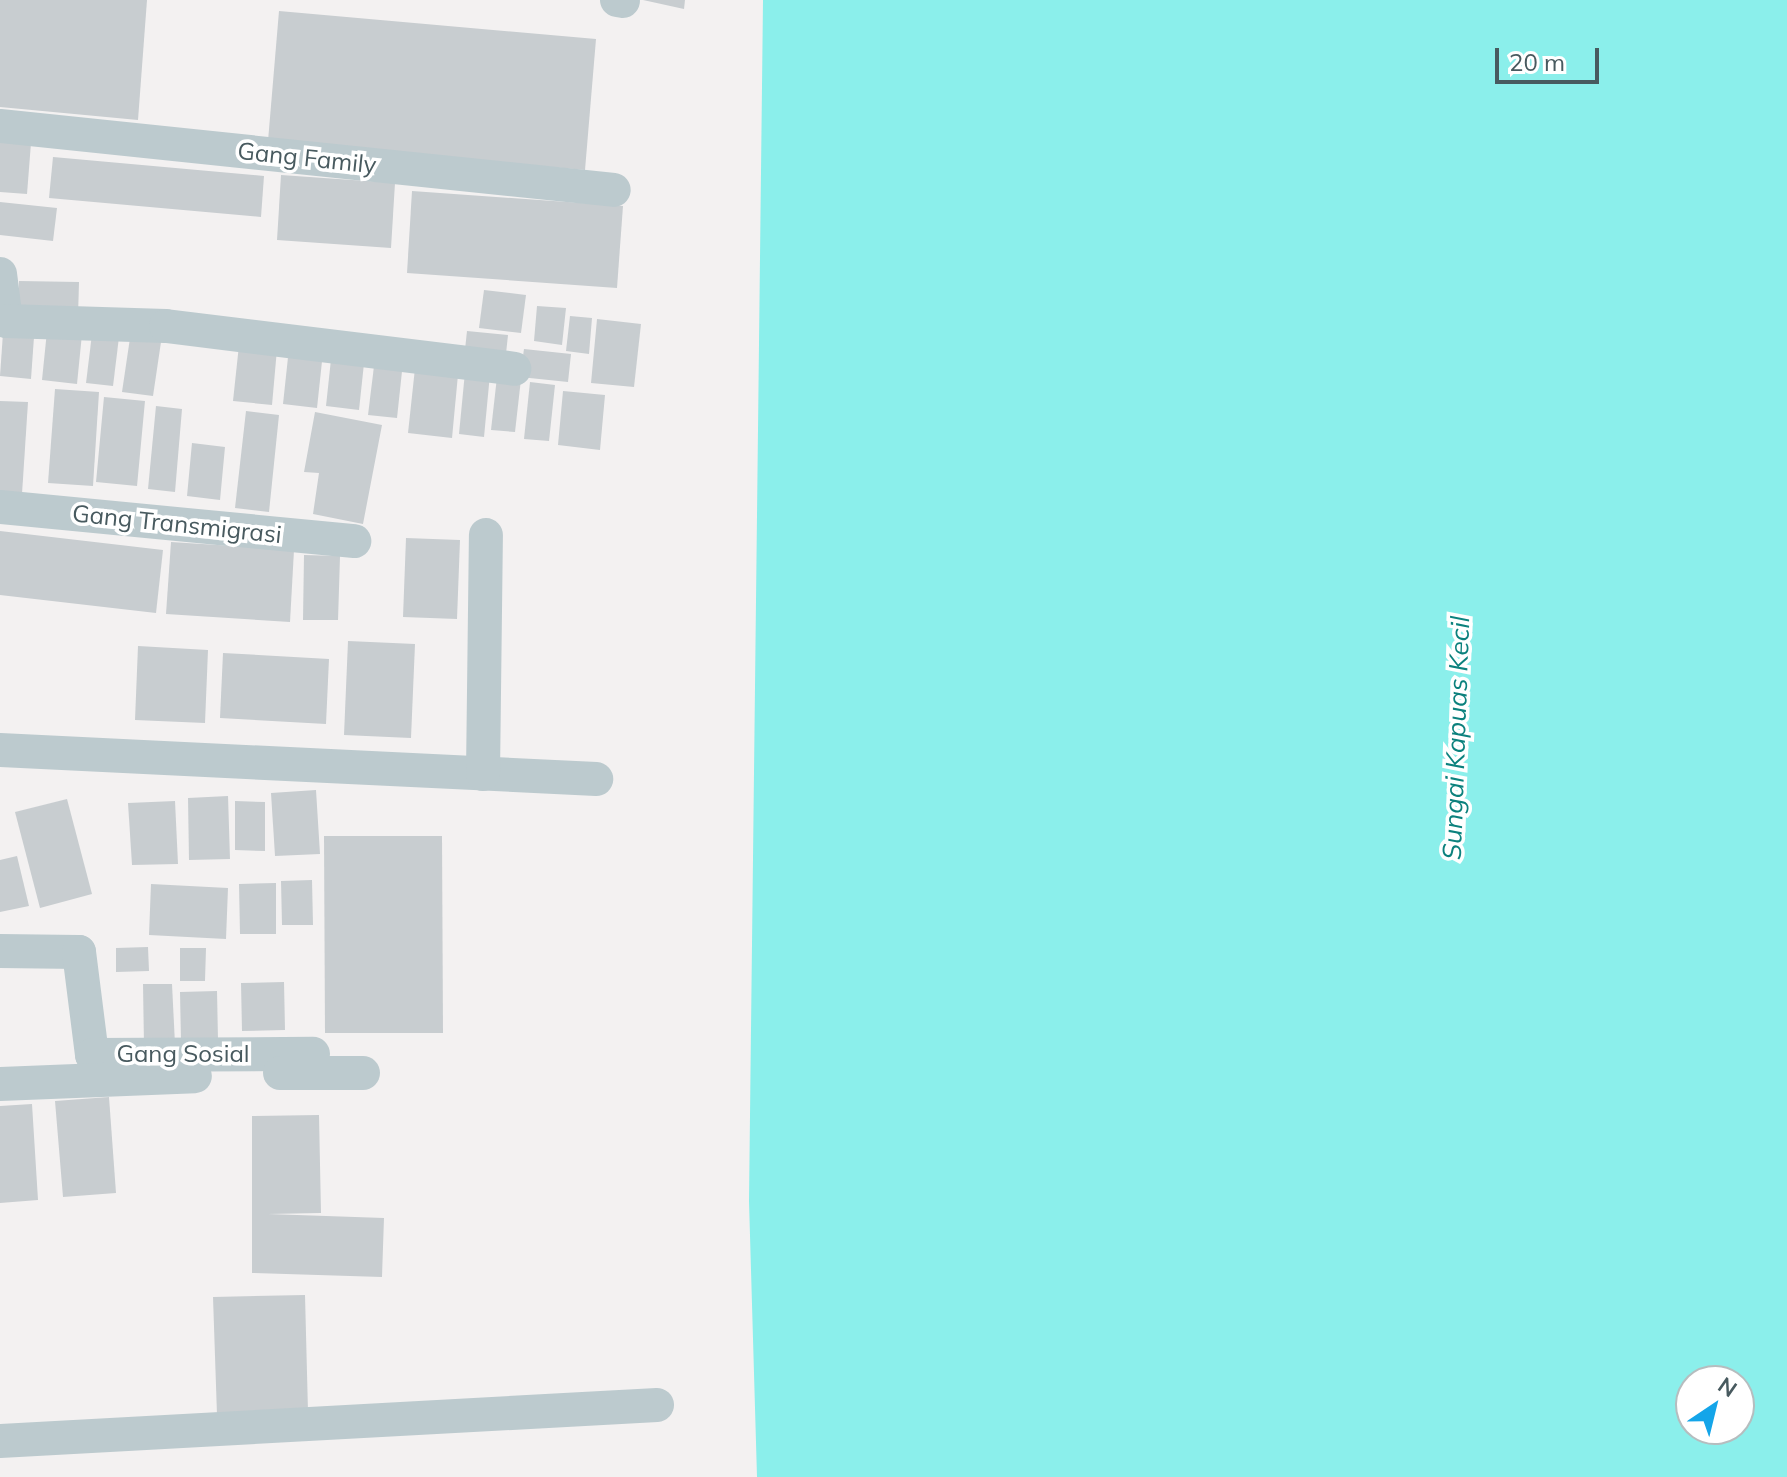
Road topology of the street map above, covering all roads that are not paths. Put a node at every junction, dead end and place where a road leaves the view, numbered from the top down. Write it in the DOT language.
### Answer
graph roads {
  1 [pos="0,126"];
  2 [pos="614,190"];
  3 [pos="0,274"];
  4 [pos="514,369"];
  5 [pos="0,507"];
  6 [pos="486,535"];
  7 [pos="354,541"];
  8 [pos="0,750"];
  9 [pos="483,774"];
  10 [pos="596,779"];
  11 [pos="0,951"];
  12 [pos="313,1054"];
  13 [pos="363,1073"];
  14 [pos="0,1084"];
  15 [pos="657,1405"];
  16 [pos="0,1441"];
  1 -- 2 [label="street, Gang Family"];
  3 -- 4 [label="street"];
  5 -- 7 [label="street, Gang Transmigrasi"];
  6 -- 9 [label="street"];
  8 -- 9 [label="street"];
  9 -- 10 [label="street"];
  11 -- 12 [label="street, Gang Sosial"];
  13 -- 14 [label="street"];
  15 -- 16 [label="street"];
}
